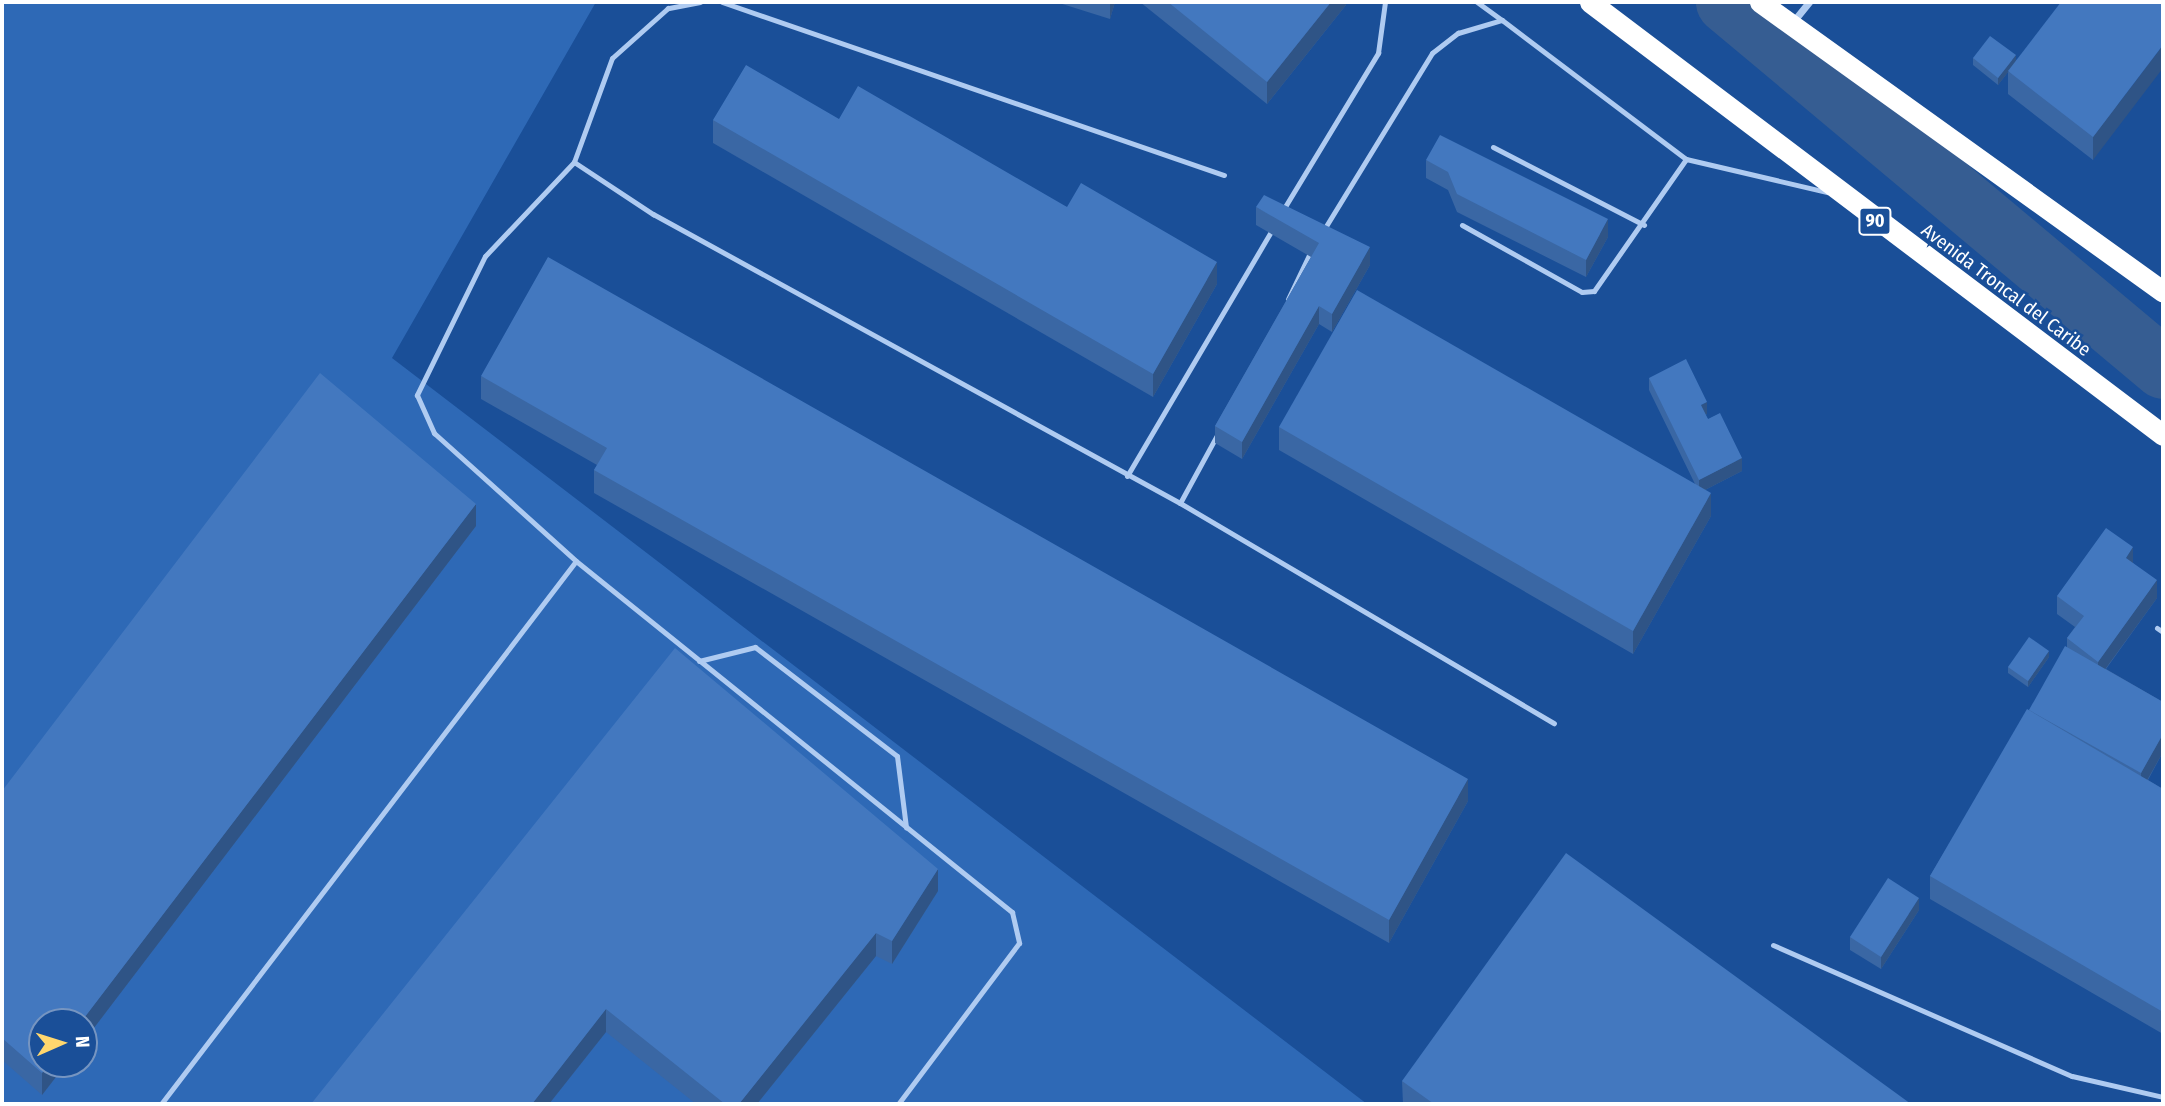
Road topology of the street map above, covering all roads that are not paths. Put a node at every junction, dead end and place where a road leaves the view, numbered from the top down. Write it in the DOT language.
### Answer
graph roads {
  1 [pos="700,2"];
  2 [pos="722,2"];
  3 [pos="1385,2"];
  4 [pos="1477,2"];
  5 [pos="1590,2"];
  6 [pos="1760,2"];
  7 [pos="1809,2"];
  8 [pos="1502,20"];
  9 [pos="1790,24"];
  10 [pos="1493,147"];
  11 [pos="1686,159"];
  12 [pos="574,162"];
  13 [pos="1224,175"];
  14 [pos="1841,195"];
  15 [pos="1278,220"];
  16 [pos="1462,225"];
  17 [pos="1644,225"];
  18 [pos="1270,233"];
  19 [pos="1318,239"];
  20 [pos="1309,255"];
  21 [pos="2163,292"];
  22 [pos="1280,314"];
  23 [pos="1225,421"];
  24 [pos="2163,435"];
  25 [pos="1126,476"];
  26 [pos="1180,503"];
  27 [pos="576,561"];
  28 [pos="699,661"];
  29 [pos="1554,723"];
  30 [pos="906,827"];
  31 [pos="1773,945"];
  32 [pos="2163,1097"];
  33 [pos="162,1104"];
  34 [pos="898,1104"];
  1 -- 12 [label="lane"];
  2 -- 13 [label="lane"];
  3 -- 15 [label="lane"];
  4 -- 8 [label="lane"];
  5 -- 14 [label="highway, Avenida Troncal del Caribe / 90"];
  6 -- 9 [label="highway"];
  7 -- 9 [label="street"];
  8 -- 11 [label="lane"];
  8 -- 19 [label="lane"];
  9 -- 21 [label="highway"];
  10 -- 17 [label="lane"];
  11 -- 14 [label="lane"];
  11 -- 17 [label="lane"];
  12 -- 25 [label="lane"];
  12 -- 27 [label="lane"];
  14 -- 24 [label="highway, Avenida Troncal del Caribe / 90"];
  16 -- 17 [label="lane"];
  18 -- 25 [label="lane"];
  20 -- 22 [label="lane"];
  23 -- 26 [label="lane"];
  25 -- 26 [label="lane"];
  26 -- 29 [label="lane"];
  27 -- 28 [label="lane"];
  27 -- 33 [label="lane"];
  28 -- 30 [label="lane"];
  28 -- 30 [label="lane"];
  30 -- 34 [label="lane"];
  31 -- 32 [label="lane"];
}
